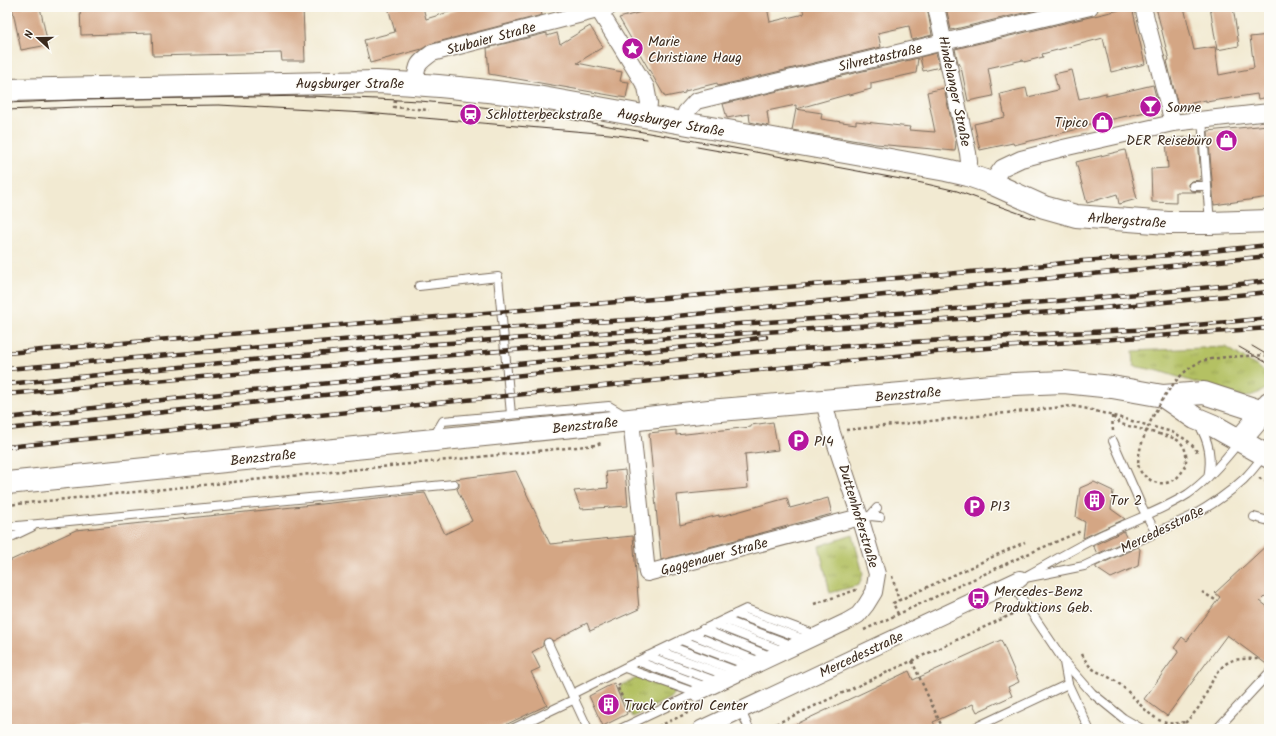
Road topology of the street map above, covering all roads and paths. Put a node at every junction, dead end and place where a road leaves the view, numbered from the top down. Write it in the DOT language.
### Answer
graph roads {
  1 [pos="936,7"];
  2 [pos="1090,7"];
  3 [pos="1143,7"];
  4 [pos="602,8"];
  5 [pos="944,42"];
  6 [pos="415,83"];
  7 [pos="7,90"];
  8 [pos="1269,112"];
  9 [pos="647,117"];
  10 [pos="511,119"];
  11 [pos="1202,119"];
  12 [pos="541,122"];
  13 [pos="1173,123"];
  14 [pos="683,124"];
  15 [pos="968,175"];
  16 [pos="991,183"];
  17 [pos="1193,186"];
  18 [pos="1206,186"];
  19 [pos="1269,221"];
  20 [pos="1210,223"];
  21 [pos="419,286"];
  22 [pos="1269,355"];
  23 [pos="1163,396"];
  24 [pos="824,402"];
  25 [pos="1267,410"];
  26 [pos="511,414"];
  27 [pos="1112,416"];
  28 [pos="1195,418"];
  29 [pos="631,420"];
  30 [pos="832,433"];
  31 [pos="431,440"];
  32 [pos="609,440"];
  33 [pos="1240,440"];
  34 [pos="1113,441"];
  35 [pos="1210,453"];
  36 [pos="1268,454"];
  37 [pos="1250,472"];
  38 [pos="1208,477"];
  39 [pos="7,483"];
  40 [pos="454,484"];
  41 [pos="1269,484"];
  42 [pos="7,505"];
  43 [pos="877,508"];
  44 [pos="865,516"];
  45 [pos="1146,516"];
  46 [pos="880,517"];
  47 [pos="1254,517"];
  48 [pos="1269,521"];
  49 [pos="38,524"];
  50 [pos="7,527"];
  51 [pos="1082,531"];
  52 [pos="1156,533"];
  53 [pos="7,539"];
  54 [pos="1025,542"];
  55 [pos="1016,581"];
  56 [pos="861,588"];
  57 [pos="1202,592"];
  58 [pos="1217,601"];
  59 [pos="814,604"];
  60 [pos="1028,607"];
  61 [pos="736,614"];
  62 [pos="898,614"];
  63 [pos="725,620"];
  64 [pos="714,624"];
  65 [pos="703,629"];
  66 [pos="862,631"];
  67 [pos="693,635"];
  68 [pos="681,640"];
  69 [pos="548,643"];
  70 [pos="670,646"];
  71 [pos="658,651"];
  72 [pos="1082,654"];
  73 [pos="648,656"];
  74 [pos="1259,659"];
  75 [pos="637,661"];
  76 [pos="912,661"];
  77 [pos="1064,661"];
  78 [pos="752,667"];
  79 [pos="625,668"];
  80 [pos="642,673"];
  81 [pos="1269,674"];
  82 [pos="1068,684"];
  83 [pos="573,697"];
  84 [pos="740,710"];
  85 [pos="634,722"];
  86 [pos="1186,722"];
  87 [pos="512,729"];
  88 [pos="588,729"];
  89 [pos="620,729"];
  90 [pos="653,729"];
  91 [pos="701,729"];
  92 [pos="750,729"];
  93 [pos="765,729"];
  94 [pos="943,729"];
  95 [pos="972,729"];
  96 [pos="1088,729"];
  97 [pos="1142,729"];
  98 [pos="1188,729"];
  99 [pos="1217,729"];
  1 -- 5 [label="street, Hindelanger Straße"];
  2 -- 5 [label="street, Silvrettastraße"];
  3 -- 13 [label="street"];
  4 -- 6 [label="street, Stubaier Straße"];
  4 -- 9 [label="street"];
  5 -- 14 [label="street, Silvrettastraße"];
  5 -- 15 [label="street, Hindelanger Straße"];
  6 -- 7 [label="main road, Augsburger Straße"];
  6 -- 9 [label="main road, Augsburger Straße"];
  8 -- 11 [label="street"];
  9 -- 14 [label="main road, Augsburger Straße"];
  10 -- 12 [label="path"];
  11 -- 13 [label="street"];
  11 -- 18 [label="lane"];
  13 -- 16 [label="street"];
  14 -- 15 [label="main road, Augsburger Straße"];
  15 -- 16 [label="main road, Augsburger Straße"];
  16 -- 20 [label="main road, Arlbergstraße"];
  17 -- 18 [label="lane"];
  18 -- 20 [label="lane"];
  19 -- 20 [label="main road, Arlbergstraße"];
  21 -- 26 [label="lane"];
  22 -- 27 [label="path, bridge"];
  23 -- 24 [label="main road, Benzstraße"];
  23 -- 25 [label="main road, Benzstraße"];
  23 -- 28 [label="main road, Benzstraße"];
  24 -- 29 [label="main road, Benzstraße"];
  24 -- 30 [label="street, Duttenhoferstraße"];
  25 -- 33 [label="main road, Benzstraße"];
  26 -- 29 [label="lane"];
  26 -- 31 [label="lane"];
  27 -- 30 [label="path"];
  27 -- 35 [label="path"];
  28 -- 33 [label="main road, Benzstraße"];
  28 -- 35 [label="lane"];
  29 -- 31 [label="main road, Benzstraße"];
  29 -- 44 [label="street, Gaggenauer Straße"];
  30 -- 44 [label="street, Duttenhoferstraße"];
  31 -- 39 [label="main road, Benzstraße"];
  32 -- 42 [label="path"];
  33 -- 36 [label="main road, Benzstraße"];
  33 -- 38 [label="lane, Mercedesstraße"];
  34 -- 45 [label="lane"];
  35 -- 38 [label="lane"];
  36 -- 37 [label="lane, Mercedesstraße"];
  37 -- 41 [label="path"];
  37 -- 52 [label="lane, Mercedesstraße"];
  38 -- 45 [label="lane, Mercedesstraße"];
  40 -- 49 [label="lane"];
  43 -- 44 [label="lane"];
  44 -- 46 [label="lane"];
  44 -- 78 [label="street, Duttenhoferstraße"];
  45 -- 52 [label="lane"];
  45 -- 55 [label="lane, Mercedesstraße"];
  47 -- 48 [label="lane"];
  49 -- 50 [label="lane"];
  49 -- 53 [label="lane"];
  51 -- 62 [label="path"];
  52 -- 55 [label="lane, Mercedesstraße"];
  54 -- 62 [label="path"];
  55 -- 60 [label="lane"];
  55 -- 84 [label="street, Mercedesstraße"];
  56 -- 59 [label="path"];
  57 -- 58 [label="path"];
  60 -- 76 [label="path"];
  60 -- 77 [label="lane"];
  61 -- 63 [label="lane"];
  61 -- 78 [label="lane"];
  61 -- 78 [label="lane"];
  62 -- 66 [label="path"];
  63 -- 64 [label="lane"];
  63 -- 78 [label="lane"];
  64 -- 65 [label="lane"];
  64 -- 78 [label="lane"];
  65 -- 67 [label="lane"];
  65 -- 78 [label="lane"];
  67 -- 68 [label="lane"];
  67 -- 78 [label="lane"];
  68 -- 70 [label="lane"];
  68 -- 78 [label="lane"];
  69 -- 83 [label="lane"];
  70 -- 71 [label="lane"];
  70 -- 78 [label="lane"];
  71 -- 73 [label="lane"];
  71 -- 78 [label="lane"];
  72 -- 86 [label="path"];
  73 -- 75 [label="lane"];
  73 -- 78 [label="lane"];
  74 -- 86 [label="path"];
  75 -- 78 [label="lane"];
  75 -- 79 [label="lane"];
  76 -- 93 [label="path"];
  76 -- 94 [label="path"];
  77 -- 82 [label="lane"];
  77 -- 97 [label="lane"];
  78 -- 80 [label="lane"];
  78 -- 85 [label="lane"];
  78 -- 90 [label="path"];
  79 -- 80 [label="lane"];
  79 -- 83 [label="lane"];
  80 -- 85 [label="path"];
  81 -- 99 [label="lane"];
  82 -- 95 [label="lane"];
  82 -- 96 [label="lane"];
  83 -- 87 [label="lane"];
  83 -- 88 [label="lane"];
  84 -- 91 [label="street, Mercedesstraße"];
  84 -- 92 [label="lane"];
  85 -- 89 [label="lane"];
  86 -- 98 [label="path"];
}
